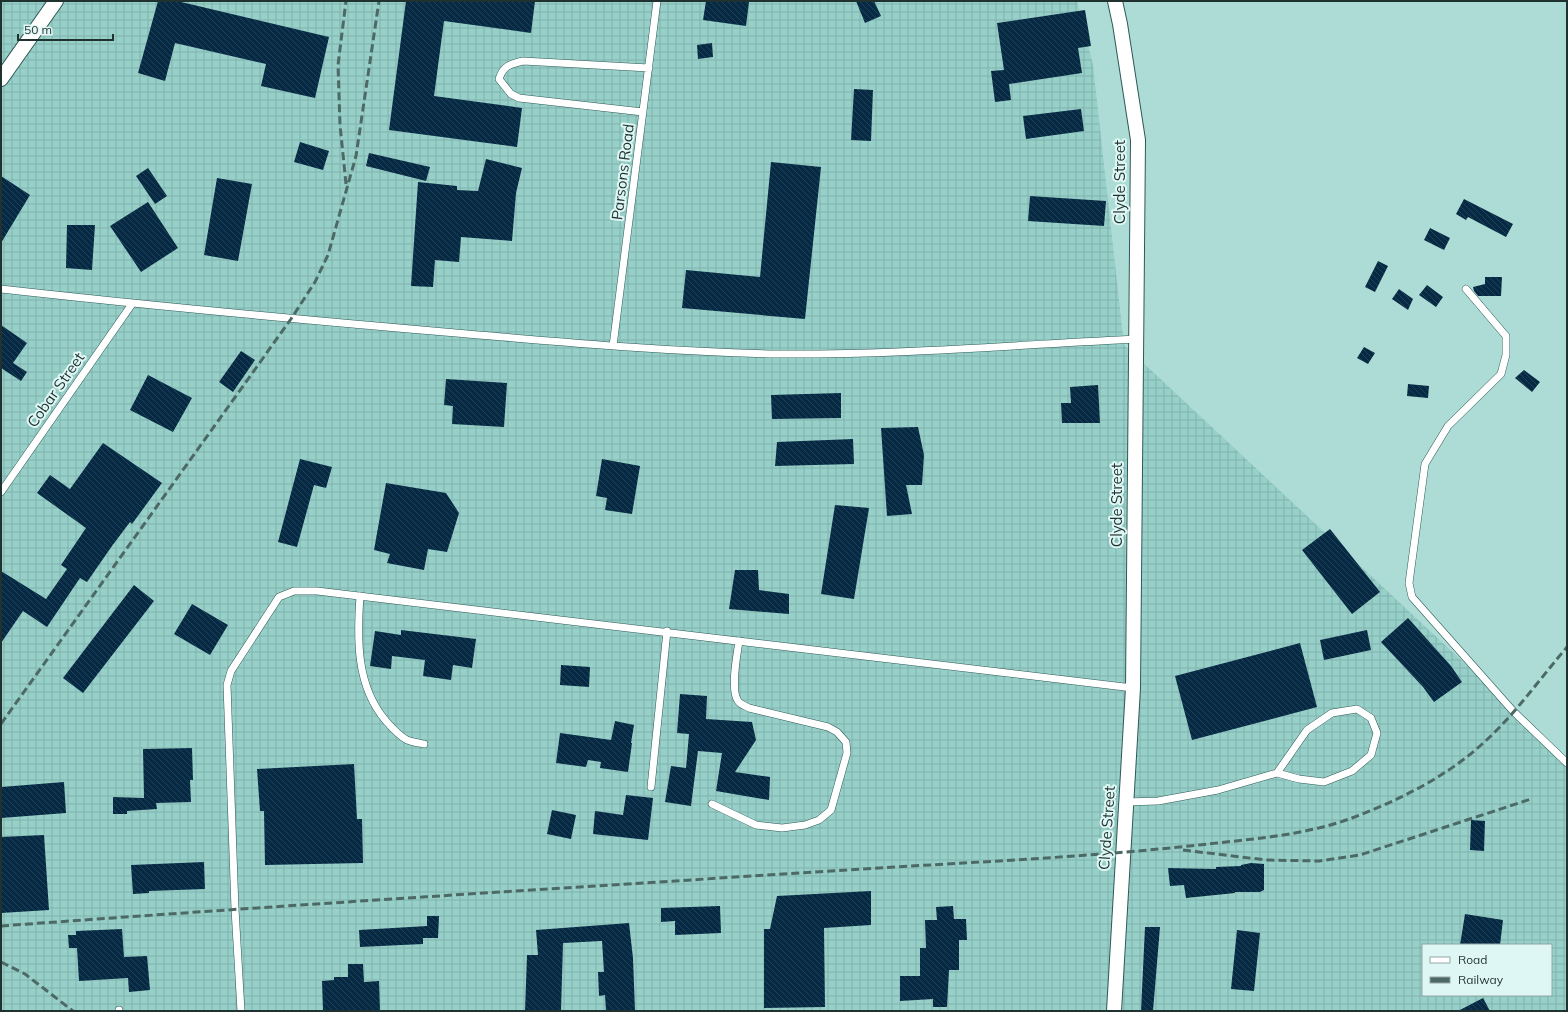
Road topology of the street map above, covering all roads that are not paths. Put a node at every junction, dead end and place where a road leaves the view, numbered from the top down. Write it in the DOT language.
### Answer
graph roads {
  1 [pos="56,1"];
  2 [pos="658,1"];
  3 [pos="1115,1"];
  4 [pos="649,68"];
  5 [pos="1,79"];
  6 [pos="644,112"];
  7 [pos="1,289"];
  8 [pos="1466,289"];
  9 [pos="132,304"];
  10 [pos="1136,339"];
  11 [pos="613,346"];
  12 [pos="1,492"];
  13 [pos="360,596"];
  14 [pos="667,631"];
  15 [pos="739,641"];
  16 [pos="1133,688"];
  17 [pos="424,744"];
  18 [pos="1567,763"];
  19 [pos="1277,773"];
  20 [pos="651,787"];
  21 [pos="1126,802"];
  22 [pos="712,804"];
  23 [pos="241,1011"];
  24 [pos="1114,1011"];
  1 -- 5 [label="street"];
  2 -- 4 [label="lane, Parsons Road"];
  3 -- 10 [label="street, Clyde Street"];
  4 -- 6 [label="lane, Parsons Road"];
  4 -- 6 [label="lane"];
  6 -- 11 [label="lane, Parsons Road"];
  7 -- 9 [label="lane"];
  8 -- 18 [label="lane"];
  9 -- 11 [label="lane"];
  9 -- 12 [label="lane, Cobar Street"];
  10 -- 11 [label="lane"];
  10 -- 16 [label="street, Clyde Street"];
  13 -- 14 [label="lane"];
  13 -- 17 [label="lane"];
  13 -- 23 [label="lane"];
  14 -- 15 [label="lane"];
  14 -- 20 [label="lane"];
  15 -- 16 [label="lane"];
  15 -- 22 [label="lane"];
  16 -- 21 [label="street, Clyde Street"];
  19 -- 19 [label="lane"];
  19 -- 21 [label="lane"];
  21 -- 24 [label="street, Clyde Street"];
}
